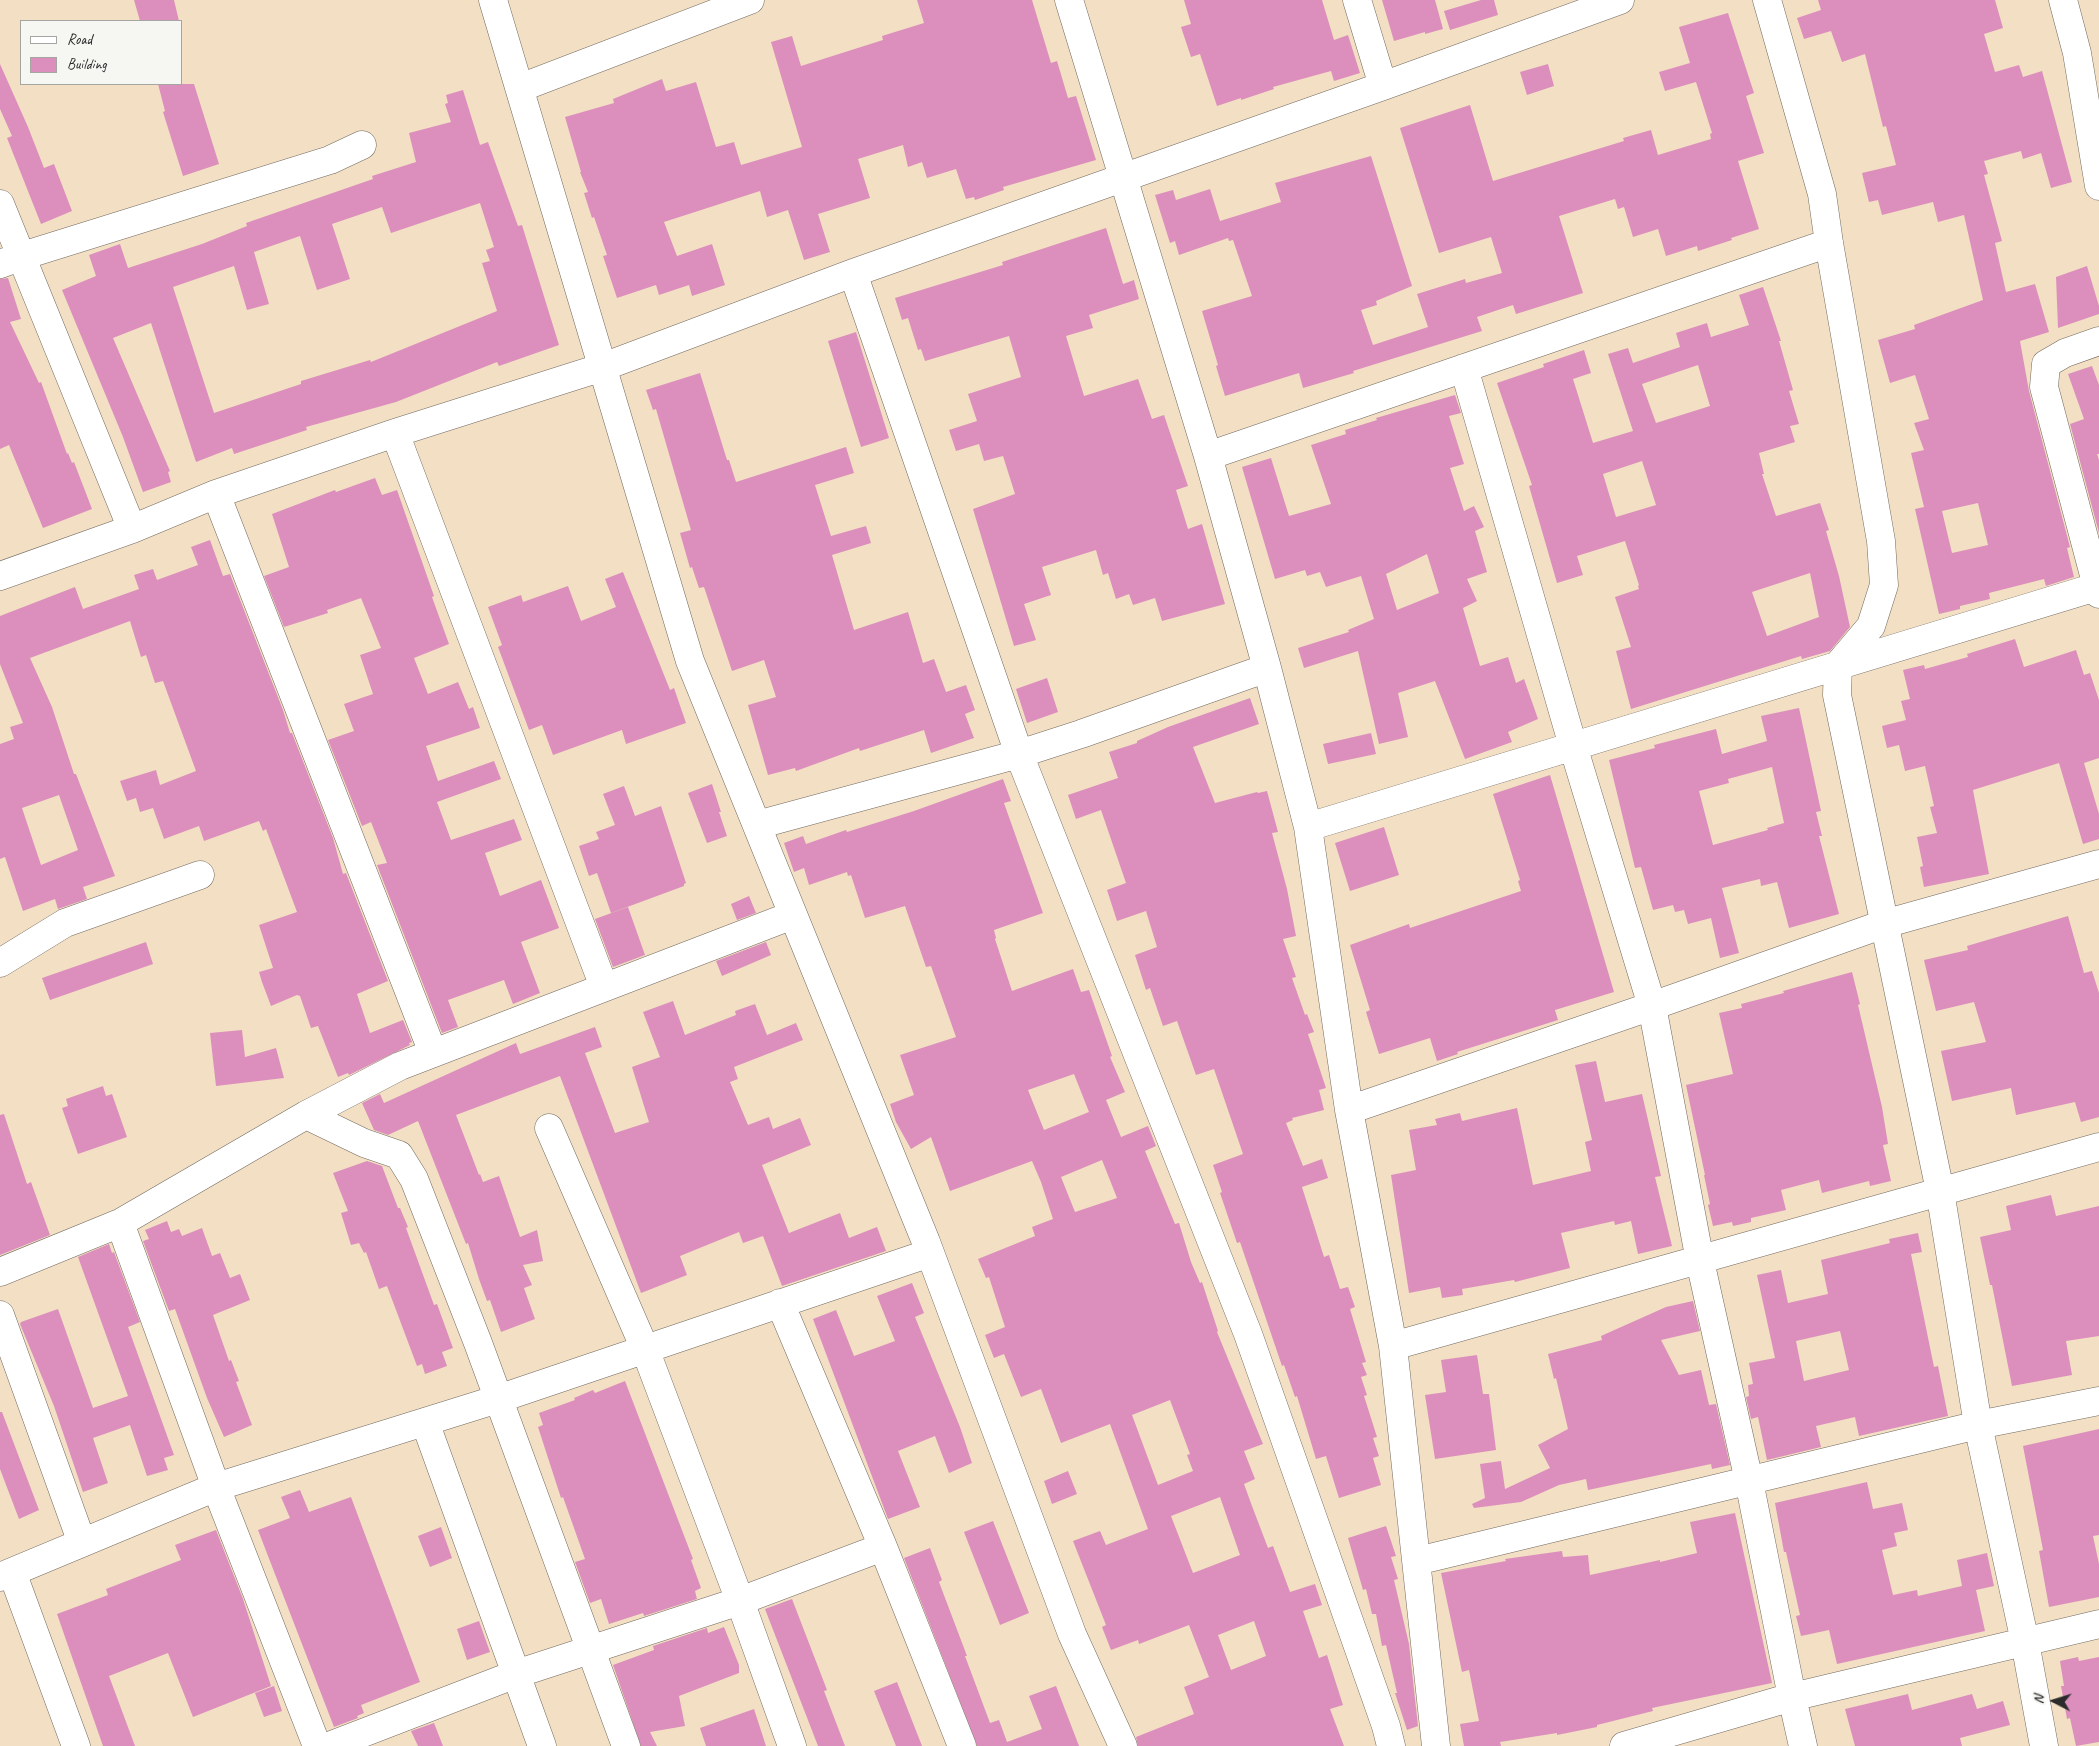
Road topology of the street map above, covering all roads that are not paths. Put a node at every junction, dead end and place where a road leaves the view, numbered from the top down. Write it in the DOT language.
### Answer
graph roads {
  1 [pos="493,0"];
  2 [pos="750,0"];
  3 [pos="1069,0"];
  4 [pos="1357,0"];
  5 [pos="1620,0"];
  6 [pos="1767,0"];
  7 [pos="2063,0"];
  8 [pos="2088,50"];
  9 [pos="1383,86"];
  10 [pos="520,88"];
  11 [pos="362,145"];
  12 [pos="1122,178"];
  13 [pos="2099,186"];
  14 [pos="0,204"];
  15 [pos="1829,243"];
  16 [pos="11,260"];
  17 [pos="853,273"];
  18 [pos="2099,342"];
  19 [pos="603,367"];
  20 [pos="1464,368"];
  21 [pos="395,433"];
  22 [pos="1208,456"];
  23 [pos="216,494"];
  24 [pos="132,529"];
  25 [pos="0,576"];
  26 [pos="2098,589"];
  27 [pos="1838,665"];
  28 [pos="1267,668"];
  29 [pos="1573,746"];
  30 [pos="1020,754"];
  31 [pos="757,825"];
  32 [pos="1308,827"];
  33 [pos="2099,864"];
  34 [pos="200,875"];
  35 [pos="793,915"];
  36 [pos="1884,924"];
  37 [pos="0,963"];
  38 [pos="604,987"];
  39 [pos="1652,1006"];
  40 [pos="433,1053"];
  41 [pos="1349,1110"];
  42 [pos="306,1115"];
  43 [pos="549,1128"];
  44 [pos="2099,1146"];
  45 [pos="1940,1191"];
  46 [pos="120,1223"];
  47 [pos="930,1253"];
  48 [pos="1700,1261"];
  49 [pos="0,1272"];
  50 [pos="780,1303"];
  51 [pos="0,1315"];
  52 [pos="1393,1346"];
  53 [pos="645,1349"];
  54 [pos="498,1399"];
  55 [pos="2099,1401"];
  56 [pos="424,1422"];
  57 [pos="1978,1425"];
  58 [pos="1749,1481"];
  59 [pos="216,1487"];
  60 [pos="82,1542"];
  61 [pos="883,1547"];
  62 [pos="1417,1561"];
  63 [pos="6,1574"];
  64 [pos="740,1600"];
  65 [pos="2099,1624"];
  66 [pos="2025,1642"];
  67 [pos="589,1650"];
  68 [pos="516,1674"];
  69 [pos="1792,1697"];
  70 [pos="76,1746"];
  71 [pos="316,1746"];
  72 [pos="329,1746"];
  73 [pos="542,1746"];
  74 [pos="626,1746"];
  75 [pos="792,1746"];
  76 [pos="962,1746"];
  77 [pos="1123,1746"];
  78 [pos="1391,1746"];
  79 [pos="1436,1746"];
  80 [pos="1624,1746"];
  81 [pos="1803,1746"];
  82 [pos="2044,1746"];
  1 -- 10 [label="street"];
  2 -- 10 [label="street"];
  3 -- 12 [label="street"];
  4 -- 9 [label="street"];
  5 -- 9 [label="street"];
  6 -- 15 [label="street"];
  7 -- 8 [label="street"];
  8 -- 13 [label="street"];
  9 -- 12 [label="street"];
  10 -- 19 [label="street"];
  11 -- 16 [label="street"];
  12 -- 17 [label="street"];
  12 -- 22 [label="street"];
  14 -- 16 [label="street"];
  15 -- 20 [label="street"];
  15 -- 27 [label="street"];
  16 -- 24 [label="street"];
  17 -- 19 [label="street"];
  17 -- 30 [label="street"];
  18 -- 26 [label="street"];
  19 -- 21 [label="street"];
  19 -- 31 [label="street"];
  20 -- 22 [label="street"];
  20 -- 29 [label="street"];
  21 -- 23 [label="street"];
  21 -- 38 [label="street"];
  22 -- 28 [label="street"];
  23 -- 24 [label="street"];
  23 -- 40 [label="street"];
  24 -- 25 [label="street"];
  26 -- 27 [label="street"];
  27 -- 29 [label="street"];
  27 -- 36 [label="street"];
  28 -- 30 [label="street"];
  28 -- 32 [label="street"];
  29 -- 32 [label="street"];
  29 -- 39 [label="street"];
  30 -- 31 [label="street"];
  30 -- 78 [label="street"];
  31 -- 35 [label="street"];
  32 -- 41 [label="street"];
  33 -- 36 [label="street"];
  34 -- 37 [label="street"];
  35 -- 38 [label="street"];
  35 -- 47 [label="street"];
  36 -- 39 [label="street"];
  36 -- 45 [label="street"];
  38 -- 40 [label="street"];
  39 -- 41 [label="street"];
  39 -- 48 [label="street"];
  40 -- 42 [label="street"];
  41 -- 52 [label="street"];
  42 -- 46 [label="street"];
  42 -- 54 [label="street"];
  43 -- 53 [label="street"];
  44 -- 45 [label="street"];
  45 -- 48 [label="street"];
  45 -- 57 [label="street"];
  46 -- 49 [label="street"];
  46 -- 59 [label="street"];
  47 -- 50 [label="street"];
  47 -- 77 [label="street"];
  48 -- 52 [label="street"];
  48 -- 58 [label="street"];
  50 -- 53 [label="street"];
  50 -- 61 [label="street"];
  51 -- 60 [label="street"];
  52 -- 62 [label="street"];
  53 -- 54 [label="street"];
  53 -- 64 [label="street"];
  54 -- 56 [label="street"];
  54 -- 67 [label="street"];
  55 -- 57 [label="street"];
  56 -- 59 [label="street"];
  56 -- 68 [label="street"];
  57 -- 58 [label="street"];
  57 -- 66 [label="street"];
  58 -- 62 [label="street"];
  58 -- 69 [label="street"];
  59 -- 60 [label="street"];
  59 -- 71 [label="street"];
  60 -- 63 [label="street"];
  61 -- 64 [label="street"];
  61 -- 76 [label="street"];
  62 -- 79 [label="street"];
  63 -- 70 [label="street"];
  64 -- 67 [label="street"];
  64 -- 75 [label="street"];
  65 -- 66 [label="street"];
  66 -- 69 [label="street"];
  66 -- 82 [label="street"];
  67 -- 68 [label="street"];
  67 -- 74 [label="street"];
  68 -- 72 [label="street"];
  68 -- 73 [label="street"];
  69 -- 80 [label="street"];
  69 -- 81 [label="street"];
}
